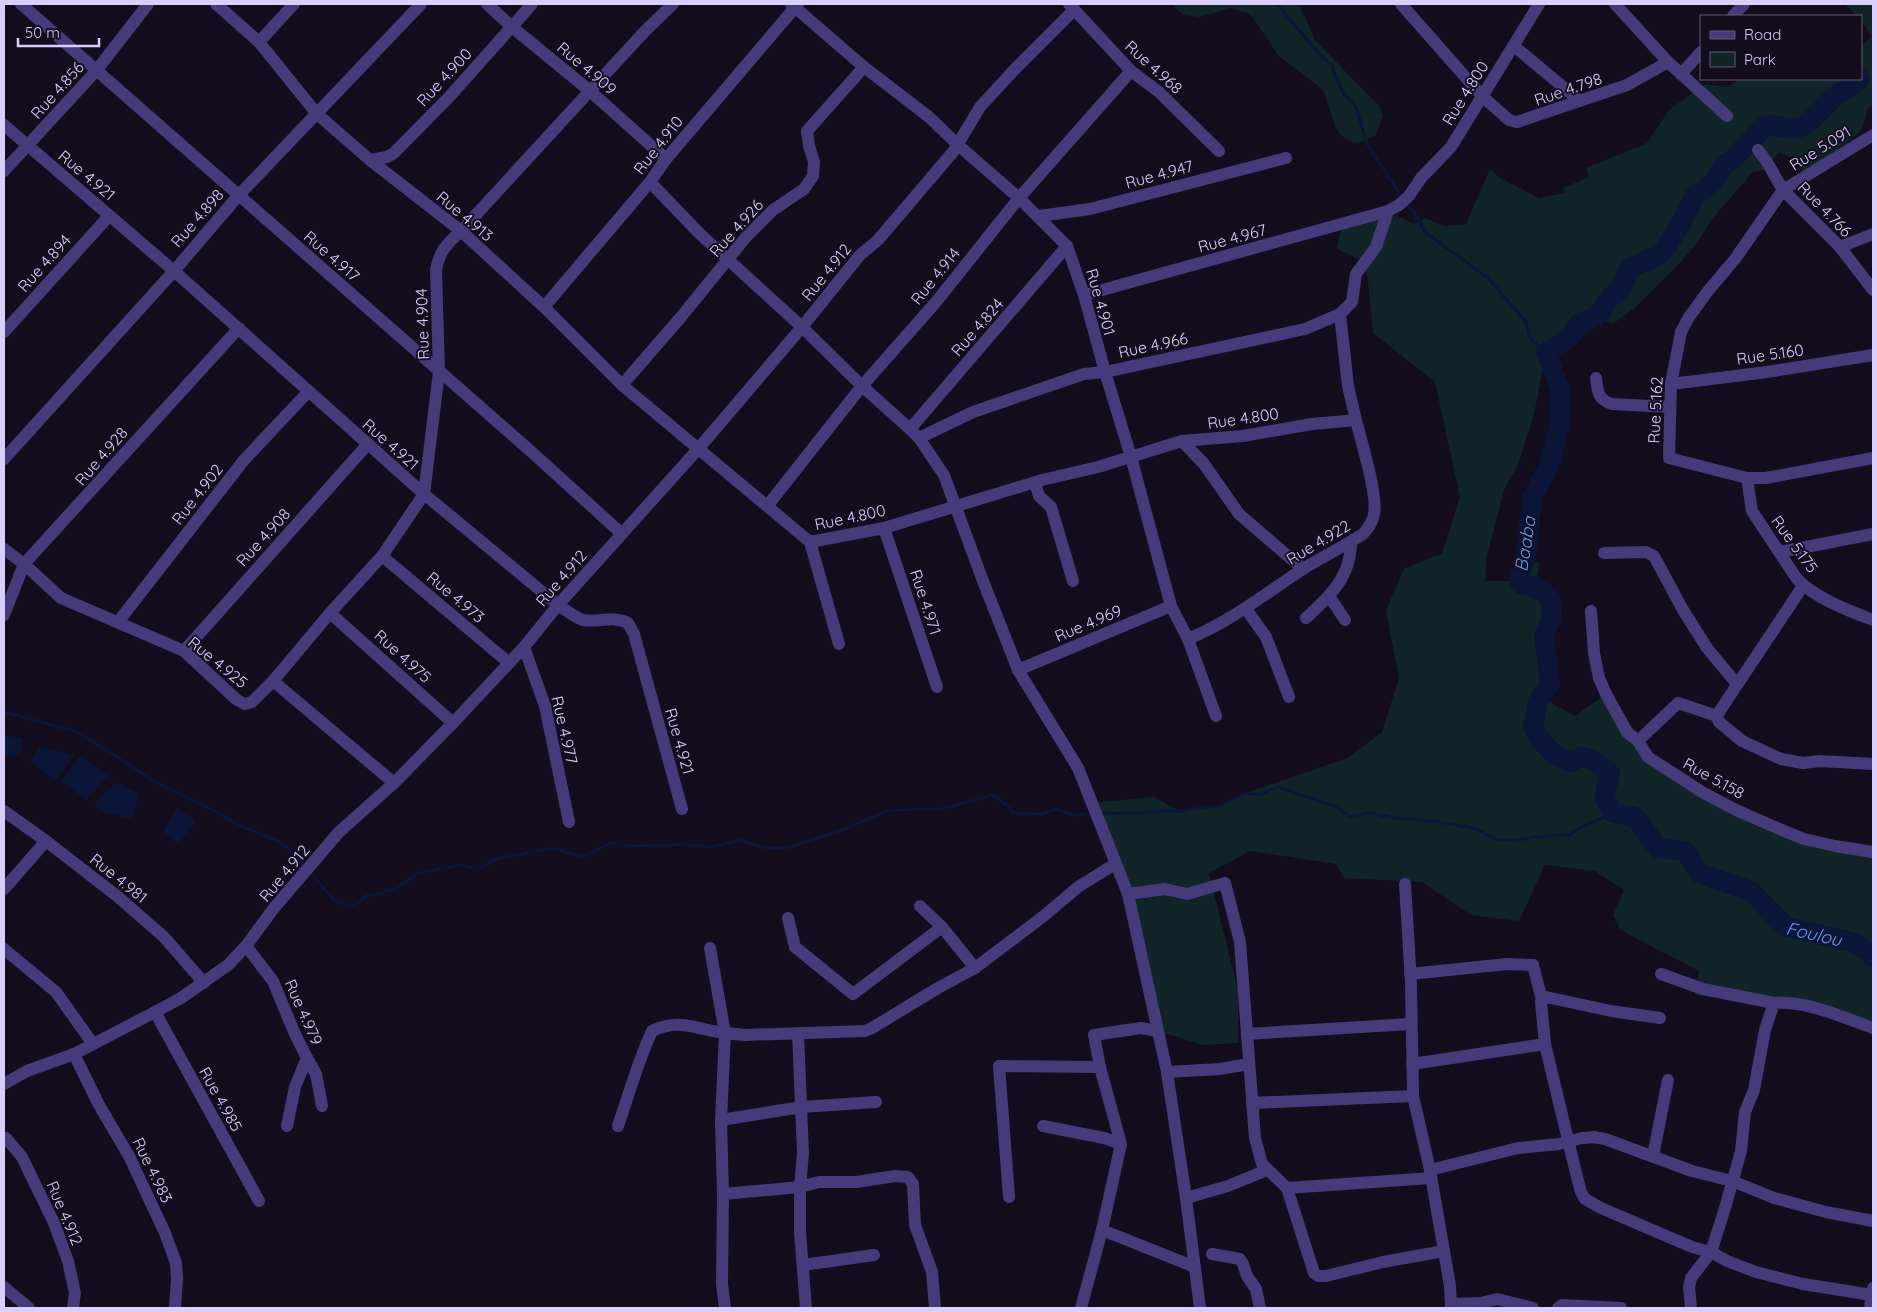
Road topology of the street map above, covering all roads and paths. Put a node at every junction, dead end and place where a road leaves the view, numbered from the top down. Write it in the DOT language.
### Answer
graph roads {
  1 [pos="21,4"];
  2 [pos="148,4"];
  3 [pos="216,4"];
  4 [pos="294,4"];
  5 [pos="421,4"];
  6 [pos="487,4"];
  7 [pos="532,4"];
  8 [pos="673,4"];
  9 [pos="1400,4"];
  10 [pos="1539,4"];
  11 [pos="1744,4"];
  12 [pos="795,5"];
  13 [pos="1621,6"];
  14 [pos="1071,7"];
  15 [pos="1734,15"];
  16 [pos="512,27"];
  17 [pos="259,42"];
  18 [pos="1514,46"];
  19 [pos="1700,53"];
  20 [pos="1668,62"];
  21 [pos="864,67"];
  22 [pos="96,71"];
  23 [pos="1131,71"];
  24 [pos="1681,74"];
  25 [pos="590,91"];
  26 [pos="1482,97"];
  27 [pos="1580,102"];
  28 [pos="317,114"];
  29 [pos="1727,116"];
  30 [pos="4,125"];
  31 [pos="1873,135"];
  32 [pos="27,146"];
  33 [pos="958,146"];
  34 [pos="1758,150"];
  35 [pos="1219,151"];
  36 [pos="1286,158"];
  37 [pos="666,159"];
  38 [pos="370,160"];
  39 [pos="4,171"];
  40 [pos="650,182"];
  41 [pos="1783,190"];
  42 [pos="238,196"];
  43 [pos="1019,198"];
  44 [pos="1394,208"];
  45 [pos="109,216"];
  46 [pos="1038,216"];
  47 [pos="461,231"];
  48 [pos="1873,234"];
  49 [pos="1067,246"];
  50 [pos="1840,247"];
  51 [pos="728,260"];
  52 [pos="174,271"];
  53 [pos="1873,290"];
  54 [pos="1084,295"];
  55 [pos="544,307"];
  56 [pos="1340,314"];
  57 [pos="802,327"];
  58 [pos="239,328"];
  59 [pos="4,332"];
  60 [pos="1873,355"];
  61 [pos="440,372"];
  62 [pos="1104,372"];
  63 [pos="1596,378"];
  64 [pos="1671,384"];
  65 [pos="622,385"];
  66 [pos="862,386"];
  67 [pos="308,392"];
  68 [pos="1670,407"];
  69 [pos="1356,420"];
  70 [pos="915,433"];
  71 [pos="1182,441"];
  72 [pos="367,445"];
  73 [pos="699,448"];
  74 [pos="1131,457"];
  75 [pos="1873,458"];
  76 [pos="4,459"];
  77 [pos="1746,478"];
  78 [pos="1035,483"];
  79 [pos="424,494"];
  80 [pos="768,505"];
  81 [pos="955,507"];
  82 [pos="884,528"];
  83 [pos="621,533"];
  84 [pos="1873,534"];
  85 [pos="810,542"];
  86 [pos="1351,542"];
  87 [pos="4,549"];
  88 [pos="1780,552"];
  89 [pos="1604,553"];
  90 [pos="382,556"];
  91 [pos="24,564"];
  92 [pos="1303,569"];
  93 [pos="1073,581"];
  94 [pos="1803,586"];
  95 [pos="1329,596"];
  96 [pos="558,605"];
  97 [pos="1171,606"];
  98 [pos="1246,609"];
  99 [pos="1592,610"];
  100 [pos="330,613"];
  101 [pos="4,615"];
  102 [pos="1306,618"];
  103 [pos="1345,620"];
  104 [pos="1873,620"];
  105 [pos="118,622"];
  106 [pos="1188,640"];
  107 [pos="839,644"];
  108 [pos="524,647"];
  109 [pos="184,651"];
  110 [pos="509,663"];
  111 [pos="1018,670"];
  112 [pos="273,681"];
  113 [pos="1737,684"];
  114 [pos="937,687"];
  115 [pos="1290,697"];
  116 [pos="1216,716"];
  117 [pos="1718,716"];
  118 [pos="453,723"];
  119 [pos="1638,741"];
  120 [pos="1873,764"];
  121 [pos="394,783"];
  122 [pos="682,809"];
  123 [pos="4,811"];
  124 [pos="569,822"];
  125 [pos="46,840"];
  126 [pos="1873,852"];
  127 [pos="1115,864"];
  128 [pos="1405,884"];
  129 [pos="4,888"];
  130 [pos="1128,894"];
  131 [pos="920,906"];
  132 [pos="788,918"];
  133 [pos="942,927"];
  134 [pos="246,946"];
  135 [pos="710,948"];
  136 [pos="4,949"];
  137 [pos="974,968"];
  138 [pos="1410,974"];
  139 [pos="1661,974"];
  140 [pos="204,983"];
  141 [pos="1542,1000"];
  142 [pos="1774,1004"];
  143 [pos="155,1012"];
  144 [pos="1660,1018"];
  145 [pos="1410,1024"];
  146 [pos="1873,1028"];
  147 [pos="1158,1031"];
  148 [pos="725,1033"];
  149 [pos="798,1033"];
  150 [pos="1247,1034"];
  151 [pos="93,1044"];
  152 [pos="1545,1044"];
  153 [pos="74,1054"];
  154 [pos="307,1058"];
  155 [pos="1249,1064"];
  156 [pos="1412,1064"];
  157 [pos="1100,1067"];
  158 [pos="1167,1072"];
  159 [pos="1668,1080"];
  160 [pos="4,1084"];
  161 [pos="1413,1096"];
  162 [pos="876,1102"];
  163 [pos="1252,1103"];
  164 [pos="322,1106"];
  165 [pos="802,1107"];
  166 [pos="722,1120"];
  167 [pos="287,1126"];
  168 [pos="618,1126"];
  169 [pos="1043,1126"];
  170 [pos="4,1135"];
  171 [pos="1569,1141"];
  172 [pos="1121,1144"];
  173 [pos="1653,1156"];
  174 [pos="1267,1170"];
  175 [pos="1430,1174"];
  176 [pos="1732,1181"];
  177 [pos="800,1187"];
  178 [pos="1287,1188"];
  179 [pos="723,1194"];
  180 [pos="1009,1197"];
  181 [pos="1186,1198"];
  182 [pos="259,1201"];
  183 [pos="1873,1221"];
  184 [pos="1102,1230"];
  185 [pos="1444,1251"];
  186 [pos="1711,1252"];
  187 [pos="1212,1254"];
  188 [pos="874,1255"];
  189 [pos="803,1265"];
  190 [pos="1195,1268"];
  191 [pos="4,1287"];
  192 [pos="1873,1292"];
  193 [pos="1452,1306"];
  194 [pos="29,1308"];
  195 [pos="73,1308"];
  196 [pos="175,1308"];
  197 [pos="725,1308"];
  198 [pos="806,1308"];
  199 [pos="935,1308"];
  200 [pos="1081,1308"];
  201 [pos="1200,1308"];
  202 [pos="1260,1308"];
  203 [pos="1533,1308"];
  204 [pos="1558,1308"];
  205 [pos="1622,1308"];
  206 [pos="1691,1308"];
  207 [pos="1870,1308"];
  1 -- 22 [label="street, Rue 4.917"];
  2 -- 22 [label="street, Rue 4.856"];
  3 -- 17 [label="street, Rue 4.913"];
  4 -- 17 [label="street"];
  5 -- 28 [label="street, Rue 4.898"];
  6 -- 16 [label="street, Rue 4.909"];
  7 -- 16 [label="street, Rue 4.900"];
  8 -- 25 [label="street, Rue 4.904"];
  9 -- 26 [label="street"];
  10 -- 18 [label="street, Rue 4.800"];
  11 -- 15 [label="street"];
  12 -- 21 [label="street, Rue 4.901"];
  12 -- 37 [label="street, Rue 4.910"];
  13 -- 20 [label="street"];
  14 -- 23 [label="street, Rue 4.968"];
  14 -- 33 [label="street, Rue 4.912"];
  16 -- 25 [label="street, Rue 4.909"];
  16 -- 38 [label="street, Rue 4.900"];
  17 -- 28 [label="street, Rue 4.913"];
  18 -- 26 [label="street, Rue 4.800"];
  18 -- 27 [label="street"];
  19 -- 24 [label="street"];
  20 -- 24 [label="street"];
  20 -- 27 [label="street, Rue 4.798"];
  21 -- 33 [label="street, Rue 4.901"];
  21 -- 51 [label="street, Rue 4.926"];
  22 -- 32 [label="street, Rue 4.856"];
  22 -- 42 [label="street, Rue 4.917"];
  23 -- 35 [label="street, Rue 4.968"];
  23 -- 43 [label="street, Rue 4.914"];
  24 -- 29 [label="street"];
  25 -- 37 [label="street, Rue 4.909"];
  25 -- 47 [label="street, Rue 4.904"];
  26 -- 27 [label="street, Rue 4.798"];
  26 -- 44 [label="street, Rue 4.800"];
  28 -- 38 [label="street, Rue 4.913"];
  28 -- 42 [label="street, Rue 4.898"];
  30 -- 32 [label="street, Rue 4.921"];
  31 -- 41 [label="street, Rue 5.091"];
  32 -- 39 [label="street, Rue 4.856"];
  32 -- 45 [label="street, Rue 4.921"];
  33 -- 43 [label="street, Rue 4.901"];
  33 -- 57 [label="street, Rue 4.912"];
  34 -- 41 [label="street, Rue 4.766"];
  36 -- 46 [label="street, Rue 4.947"];
  37 -- 40 [label="street, Rue 4.910"];
  38 -- 47 [label="street, Rue 4.913"];
  40 -- 51 [label="street"];
  40 -- 55 [label="street, Rue 4.910"];
  41 -- 50 [label="street, Rue 4.766"];
  41 -- 64 [label="street, Rue 5.162"];
  42 -- 52 [label="street, Rue 4.898"];
  42 -- 61 [label="street, Rue 4.917"];
  43 -- 46 [label="street, Rue 4.901"];
  43 -- 66 [label="street, Rue 4.914"];
  44 -- 54 [label="street, Rue 4.967"];
  44 -- 56 [label="street, Rue 4.800"];
  45 -- 52 [label="street, Rue 4.921"];
  45 -- 59 [label="street, Rue 4.894"];
  46 -- 49 [label="street, Rue 4.901"];
  47 -- 55 [label="street, Rue 4.913"];
  47 -- 61 [label="street, Rue 4.904"];
  48 -- 50 [label="street"];
  49 -- 54 [label="street, Rue 4.901"];
  49 -- 70 [label="street, Rue 4.824"];
  50 -- 53 [label="street, Rue 4.766"];
  51 -- 57 [label="street"];
  51 -- 65 [label="street, Rue 4.926"];
  52 -- 58 [label="street, Rue 4.921"];
  52 -- 76 [label="street, Rue 4.898"];
  54 -- 62 [label="street, Rue 4.901"];
  55 -- 65 [label="street, Rue 4.913"];
  56 -- 62 [label="street, Rue 4.966"];
  56 -- 69 [label="street"];
  57 -- 66 [label="street"];
  57 -- 73 [label="street, Rue 4.912"];
  58 -- 67 [label="street, Rue 4.921"];
  58 -- 91 [label="street, Rue 4.928"];
  60 -- 64 [label="street, Rue 5.160"];
  61 -- 79 [label="street, Rue 4.904"];
  61 -- 83 [label="street, Rue 4.917"];
  62 -- 70 [label="street, Rue 4.966"];
  62 -- 74 [label="street, Rue 4.901"];
  63 -- 68 [label="street"];
  64 -- 68 [label="street, Rue 5.162"];
  65 -- 73 [label="street, Rue 4.913"];
  66 -- 70 [label="street"];
  66 -- 80 [label="street, Rue 4.914"];
  67 -- 72 [label="street, Rue 4.921"];
  67 -- 105 [label="street, Rue 4.902"];
  68 -- 77 [label="street, Rue 5.162"];
  69 -- 71 [label="street, Rue 4.800"];
  69 -- 86 [label="street, Rue 4.922"];
  70 -- 81 [label="street"];
  71 -- 74 [label="street, Rue 4.800"];
  71 -- 92 [label="street"];
  72 -- 79 [label="street, Rue 4.921"];
  72 -- 109 [label="street, Rue 4.908"];
  73 -- 80 [label="street, Rue 4.800"];
  73 -- 83 [label="street, Rue 4.912"];
  74 -- 78 [label="street, Rue 4.800"];
  74 -- 97 [label="street, Rue 4.901"];
  75 -- 77 [label="street, Rue 5.162"];
  77 -- 88 [label="street, Rue 5.175"];
  78 -- 81 [label="street, Rue 4.800"];
  78 -- 93 [label="street"];
  79 -- 90 [label="street, Rue 4.904"];
  79 -- 96 [label="street, Rue 4.921"];
  80 -- 85 [label="street, Rue 4.800"];
  81 -- 82 [label="street, Rue 4.800"];
  81 -- 111 [label="street"];
  82 -- 85 [label="street, Rue 4.800"];
  82 -- 114 [label="street, Rue 4.971"];
  83 -- 96 [label="street, Rue 4.912"];
  84 -- 88 [label="street"];
  85 -- 107 [label="street"];
  86 -- 92 [label="street, Rue 4.922"];
  86 -- 95 [label="street"];
  87 -- 91 [label="street, Rue 4.925"];
  88 -- 94 [label="street, Rue 5.175"];
  89 -- 113 [label="street"];
  90 -- 100 [label="street, Rue 4.904"];
  90 -- 110 [label="street, Rue 4.973"];
  91 -- 101 [label="street, Rue 4.928"];
  91 -- 105 [label="street, Rue 4.925"];
  92 -- 98 [label="street, Rue 4.922"];
  94 -- 104 [label="street, Rue 5.175"];
  94 -- 113 [label="street"];
  95 -- 102 [label="street"];
  95 -- 103 [label="street"];
  96 -- 108 [label="street, Rue 4.912"];
  96 -- 122 [label="street, Rue 4.921"];
  97 -- 106 [label="street, Rue 4.901"];
  97 -- 111 [label="street, Rue 4.969"];
  98 -- 106 [label="street, Rue 4.922"];
  98 -- 115 [label="street"];
  99 -- 119 [label="street, Rue 5.158"];
  100 -- 112 [label="street, Rue 4.904"];
  100 -- 118 [label="street, Rue 4.975"];
  105 -- 109 [label="street, Rue 4.925"];
  106 -- 116 [label="street, Rue 4.901"];
  108 -- 110 [label="street, Rue 4.912"];
  108 -- 124 [label="street, Rue 4.977"];
  109 -- 112 [label="street, Rue 4.925"];
  110 -- 118 [label="street, Rue 4.912"];
  111 -- 127 [label="street"];
  112 -- 121 [label="street, Rue 4.925"];
  113 -- 117 [label="street"];
  117 -- 119 [label="street"];
  117 -- 120 [label="street"];
  118 -- 121 [label="street, Rue 4.912"];
  119 -- 126 [label="street, Rue 5.158"];
  121 -- 134 [label="street, Rue 4.912"];
  123 -- 125 [label="street, Rue 4.981"];
  125 -- 129 [label="street"];
  125 -- 140 [label="street, Rue 4.981"];
  127 -- 130 [label="street"];
  127 -- 137 [label="street"];
  128 -- 138 [label="street"];
  130 -- 147 [label="street"];
  130 -- 150 [label="street"];
  131 -- 133 [label="street"];
  132 -- 133 [label="street"];
  133 -- 137 [label="street"];
  134 -- 140 [label="street, Rue 4.912"];
  134 -- 154 [label="street, Rue 4.979"];
  135 -- 148 [label="street"];
  136 -- 151 [label="street"];
  137 -- 149 [label="street"];
  138 -- 141 [label="street"];
  138 -- 145 [label="street"];
  139 -- 142 [label="street"];
  140 -- 143 [label="street, Rue 4.912"];
  141 -- 144 [label="street"];
  141 -- 152 [label="street"];
  142 -- 146 [label="street"];
  142 -- 176 [label="street"];
  143 -- 151 [label="street, Rue 4.912"];
  143 -- 182 [label="street, Rue 4.985"];
  145 -- 150 [label="street"];
  145 -- 156 [label="street"];
  147 -- 157 [label="street"];
  147 -- 158 [label="street"];
  148 -- 149 [label="street"];
  148 -- 166 [label="street"];
  148 -- 168 [label="street"];
  149 -- 165 [label="street"];
  150 -- 155 [label="street"];
  151 -- 153 [label="street, Rue 4.912"];
  152 -- 156 [label="street"];
  152 -- 171 [label="street"];
  153 -- 160 [label="street, Rue 4.912"];
  153 -- 196 [label="street, Rue 4.983"];
  154 -- 164 [label="street"];
  154 -- 167 [label="street, Rue 4.979"];
  155 -- 158 [label="street"];
  155 -- 163 [label="street"];
  156 -- 161 [label="street"];
  157 -- 172 [label="street"];
  157 -- 180 [label="street"];
  158 -- 181 [label="street"];
  159 -- 173 [label="street"];
  161 -- 163 [label="street"];
  161 -- 175 [label="street"];
  162 -- 165 [label="street"];
  163 -- 174 [label="street"];
  165 -- 166 [label="street"];
  165 -- 177 [label="street"];
  166 -- 179 [label="street"];
  169 -- 172 [label="street"];
  170 -- 195 [label="street, Rue 4.912"];
  171 -- 173 [label="street"];
  171 -- 175 [label="street"];
  171 -- 186 [label="street"];
  172 -- 184 [label="street"];
  173 -- 176 [label="street"];
  174 -- 178 [label="street"];
  174 -- 181 [label="street"];
  175 -- 178 [label="street"];
  175 -- 185 [label="street"];
  176 -- 183 [label="street"];
  176 -- 186 [label="street"];
  177 -- 179 [label="street"];
  177 -- 189 [label="street"];
  177 -- 199 [label="street"];
  178 -- 185 [label="street"];
  179 -- 197 [label="street"];
  181 -- 190 [label="street"];
  184 -- 190 [label="street"];
  184 -- 200 [label="street"];
  185 -- 193 [label="street"];
  186 -- 192 [label="street"];
  186 -- 206 [label="street"];
  187 -- 202 [label="street"];
  188 -- 189 [label="street"];
  189 -- 198 [label="street"];
  190 -- 201 [label="street"];
  191 -- 194 [label="street"];
  192 -- 207 [label="street"];
  193 -- 203 [label="street"];
  204 -- 205 [label="street"];
}
